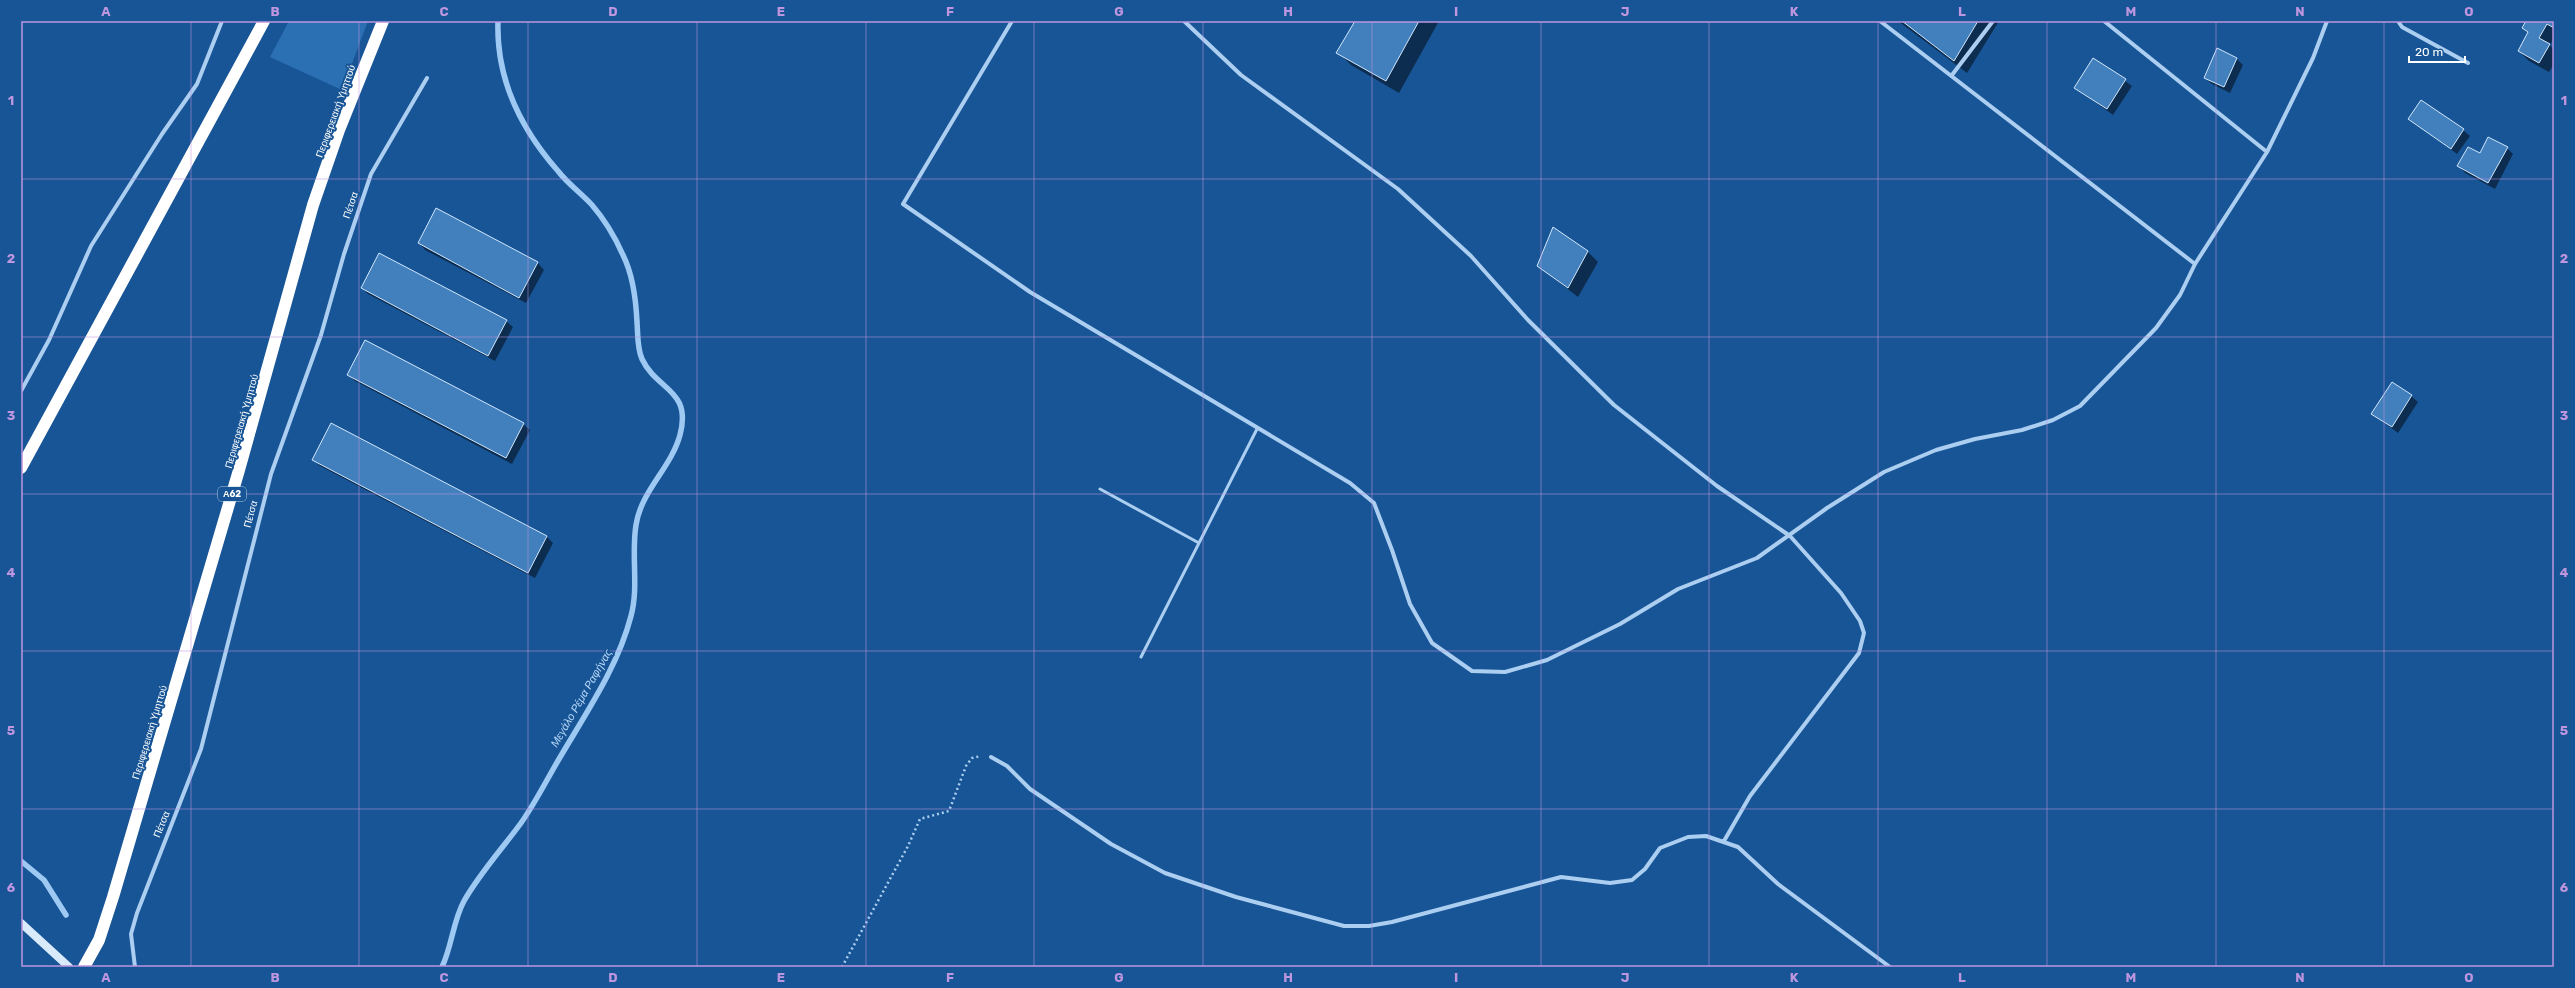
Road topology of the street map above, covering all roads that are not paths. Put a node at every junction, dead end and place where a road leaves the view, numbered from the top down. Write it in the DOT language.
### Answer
graph roads {
  1 [pos="222,21"];
  2 [pos="264,21"];
  3 [pos="383,21"];
  4 [pos="1012,21"];
  5 [pos="1184,21"];
  6 [pos="1880,21"];
  7 [pos="1993,21"];
  8 [pos="2104,21"];
  9 [pos="2327,21"];
  10 [pos="2398,21"];
  11 [pos="2468,63"];
  12 [pos="1952,75"];
  13 [pos="427,78"];
  14 [pos="2267,152"];
  15 [pos="2195,264"];
  16 [pos="21,391"];
  17 [pos="1257,429"];
  18 [pos="21,468"];
  19 [pos="1100,489"];
  20 [pos="1790,536"];
  21 [pos="1199,543"];
  22 [pos="1141,657"];
  23 [pos="991,756"];
  24 [pos="1724,841"];
  25 [pos="21,923"];
  26 [pos="69,967"];
  27 [pos="84,967"];
  28 [pos="135,967"];
  29 [pos="1890,967"];
  1 -- 16 [label="street"];
  2 -- 18 [label="highway"];
  3 -- 27 [label="highway, Περιφερειακή Υμηττού / Α62"];
  4 -- 17 [label="street"];
  5 -- 20 [label="street"];
  6 -- 12 [label="street"];
  7 -- 12 [label="street"];
  8 -- 14 [label="street"];
  9 -- 14 [label="street"];
  10 -- 11 [label="street"];
  12 -- 15 [label="street"];
  13 -- 28 [label="street, Πέτσα"];
  14 -- 15 [label="street"];
  15 -- 20 [label="street"];
  17 -- 20 [label="street"];
  17 -- 21 [label="lane"];
  19 -- 21 [label="lane"];
  20 -- 24 [label="street"];
  21 -- 22 [label="lane"];
  23 -- 24 [label="street"];
  24 -- 29 [label="street"];
  25 -- 26 [label="main road"];
}
